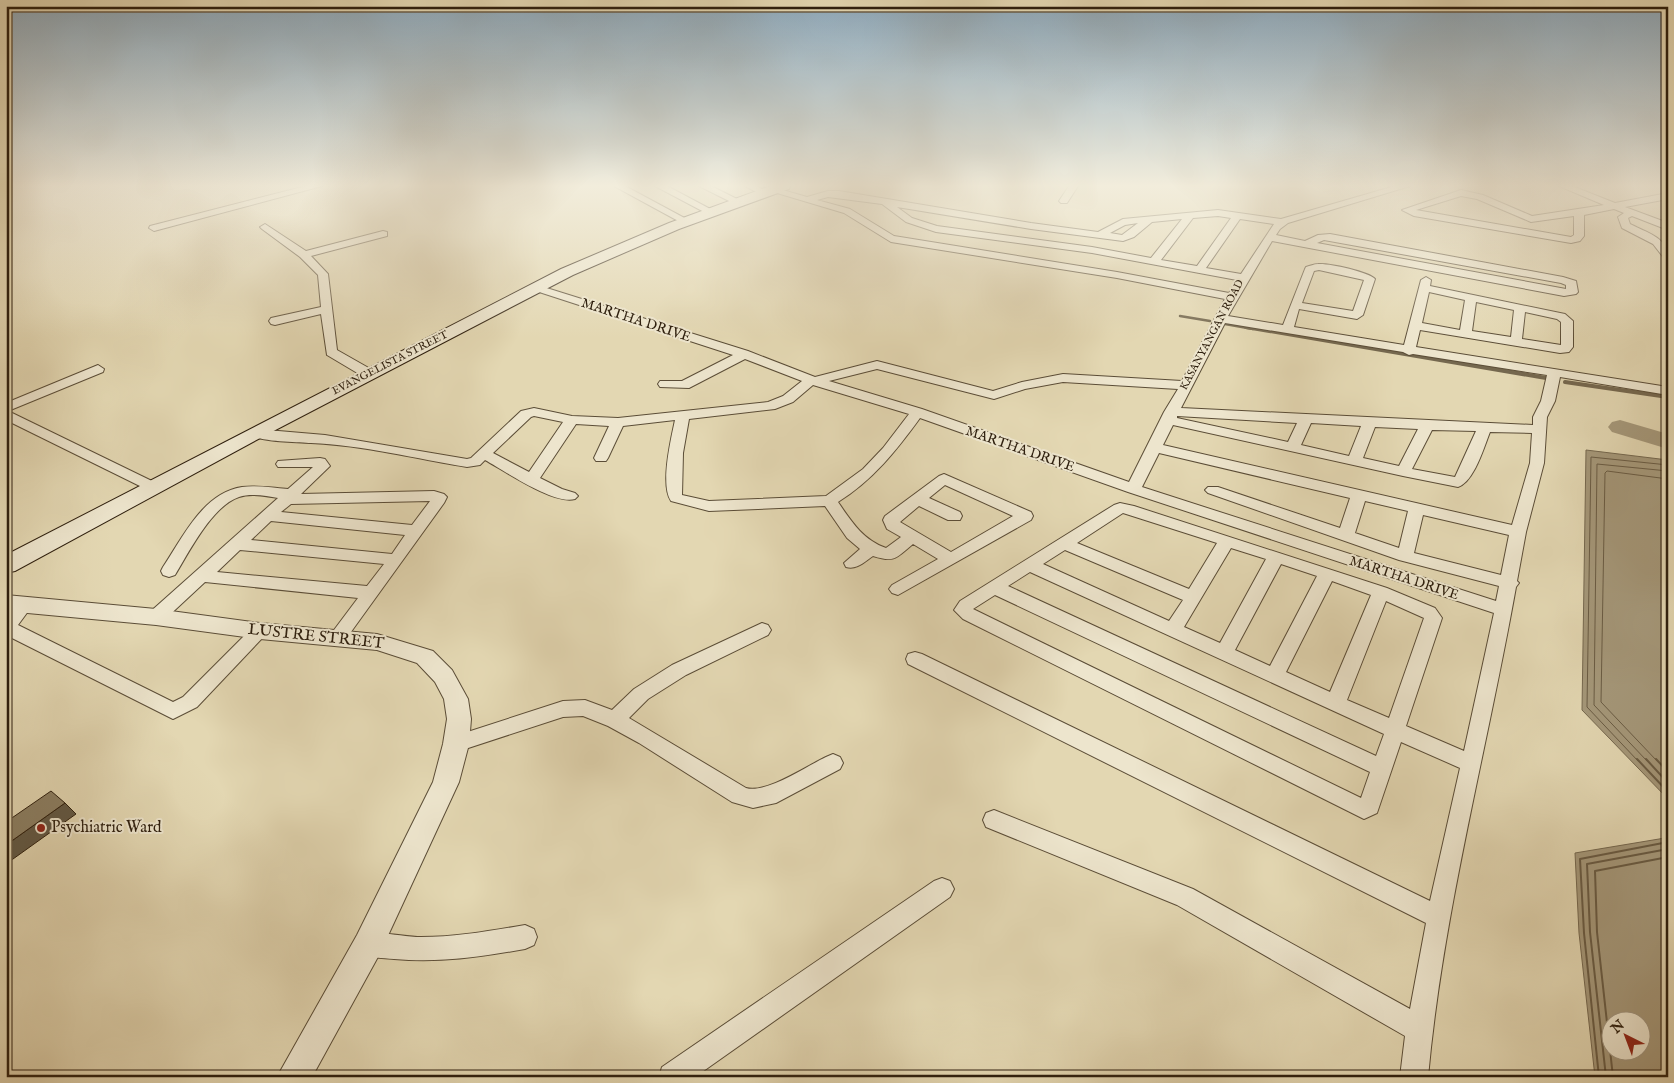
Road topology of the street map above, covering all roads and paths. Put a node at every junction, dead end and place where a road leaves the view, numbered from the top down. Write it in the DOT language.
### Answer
graph roads {
  1 [pos="278,237"];
  2 [pos="373,237"];
  3 [pos="647,237"];
  4 [pos="887,237"];
  5 [pos="988,237"];
  6 [pos="1026,237"];
  7 [pos="1174,237"];
  8 [pos="1223,237"];
  9 [pos="1270,237"];
  10 [pos="1547,237"];
  11 [pos="1579,237"];
  12 [pos="1646,237"];
  13 [pos="1023,242"];
  14 [pos="1309,243"];
  15 [pos="304,255"];
  16 [pos="1668,256"];
  17 [pos="1014,258"];
  18 [pos="1154,261"];
  19 [pos="1200,269"];
  20 [pos="1242,278"];
  21 [pos="537,288"];
  22 [pos="1232,297"];
  23 [pos="1471,298"];
  24 [pos="1294,305"];
  25 [pos="1520,308"];
  26 [pos="325,310"];
  27 [pos="1222,319"];
  28 [pos="275,321"];
  29 [pos="1415,326"];
  30 [pos="1287,331"];
  31 [pos="1466,333"];
  32 [pos="1516,343"];
  33 [pos="1409,350"];
  34 [pos="744,354"];
  35 [pos="98,369"];
  36 [pos="369,374"];
  37 [pos="1554,374"];
  38 [pos="813,380"];
  39 [pos="665,384"];
  40 [pos="1187,385"];
  41 [pos="1668,391"];
  42 [pos="6,408"];
  43 [pos="917,412"];
  44 [pos="6,414"];
  45 [pos="683,415"];
  46 [pos="1169,416"];
  47 [pos="1307,417"];
  48 [pos="572,420"];
  49 [pos="1370,421"];
  50 [pos="618,422"];
  51 [pos="1428,426"];
  52 [pos="1485,428"];
  53 [pos="1538,429"];
  54 [pos="255,433"];
  55 [pos="1292,446"];
  56 [pos="1153,447"];
  57 [pos="484,454"];
  58 [pos="601,458"];
  59 [pos="1355,460"];
  60 [pos="283,464"];
  61 [pos="1402,472"];
  62 [pos="532,478"];
  63 [pos="153,487"];
  64 [pos="1133,489"];
  65 [pos="1213,490"];
  66 [pos="1359,495"];
  67 [pos="288,496"];
  68 [pos="570,496"];
  69 [pos="918,499"];
  70 [pos="829,501"];
  71 [pos="1416,508"];
  72 [pos="267,516"];
  73 [pos="954,516"];
  74 [pos="416,531"];
  75 [pos="1518,532"];
  76 [pos="1346,535"];
  77 [pos="912,537"];
  78 [pos="1227,541"];
  79 [pos="1063,543"];
  80 [pos="237,544"];
  81 [pos="871,549"];
  82 [pos="1405,556"];
  83 [pos="1276,557"];
  84 [pos="951,559"];
  85 [pos="396,560"];
  86 [pos="852,563"];
  87 [pos="6,565"];
  88 [pos="1030,565"];
  89 [pos="169,571"];
  90 [pos="1327,573"];
  91 [pos="202,576"];
  92 [pos="1510,584"];
  93 [pos="994,587"];
  94 [pos="898,589"];
  95 [pos="1380,592"];
  96 [pos="372,593"];
  97 [pos="1193,597"];
  98 [pos="14,604"];
  99 [pos="1503,610"];
  100 [pos="156,617"];
  101 [pos="762,630"];
  102 [pos="1173,630"];
  103 [pos="260,631"];
  104 [pos="337,638"];
  105 [pos="1224,653"];
  106 [pos="915,659"];
  107 [pos="1276,675"];
  108 [pos="1336,702"];
  109 [pos="615,720"];
  110 [pos="1395,728"];
  111 [pos="456,744"];
  112 [pos="833,763"];
  113 [pos="1472,764"];
  114 [pos="1382,768"];
  115 [pos="994,820"];
  116 [pos="942,889"];
  117 [pos="1439,917"];
  118 [pos="525,937"];
  119 [pos="368,945"];
  120 [pos="1419,1029"];
  121 [pos="294,1077"];
  122 [pos="673,1077"];
  123 [pos="1414,1077"];
  1 -- 15 [label="street"];
  2 -- 15 [label="street"];
  3 -- 21 [label="main road, EVANGELISTA STREET"];
  4 -- 17 [label="street"];
  5 -- 13 [label="street"];
  6 -- 13 [label="street"];
  7 -- 18 [label="street"];
  8 -- 19 [label="street"];
  9 -- 14 [label="street"];
  9 -- 20 [label="street, KASANYANGAN ROAD"];
  10 -- 11 [label="street"];
  12 -- 16 [label="street"];
  13 -- 17 [label="street"];
  13 -- 18 [label="street"];
  14 -- 14 [label="street"];
  15 -- 26 [label="street"];
  17 -- 22 [label="street"];
  18 -- 19 [label="street"];
  19 -- 20 [label="street"];
  20 -- 22 [label="street, KASANYANGAN ROAD"];
  21 -- 34 [label="street, MARTHA DRIVE"];
  21 -- 36 [label="main road, EVANGELISTA STREET"];
  22 -- 27 [label="street, KASANYANGAN ROAD"];
  23 -- 25 [label="street"];
  23 -- 29 [label="street"];
  23 -- 31 [label="street"];
  24 -- 24 [label="street"];
  24 -- 30 [label="street"];
  25 -- 32 [label="street"];
  25 -- 32 [label="street"];
  26 -- 28 [label="street"];
  26 -- 36 [label="street"];
  27 -- 30 [label="street"];
  27 -- 40 [label="street, KASANYANGAN ROAD"];
  29 -- 31 [label="street"];
  29 -- 33 [label="street"];
  30 -- 33 [label="street"];
  31 -- 32 [label="street"];
  33 -- 37 [label="street"];
  34 -- 38 [label="street, MARTHA DRIVE"];
  34 -- 39 [label="street"];
  35 -- 42 [label="street"];
  36 -- 54 [label="main road, EVANGELISTA STREET"];
  37 -- 41 [label="street"];
  37 -- 53 [label="street"];
  38 -- 40 [label="street"];
  38 -- 43 [label="street, MARTHA DRIVE"];
  38 -- 45 [label="street"];
  40 -- 46 [label="street, KASANYANGAN ROAD"];
  43 -- 64 [label="street, MARTHA DRIVE"];
  43 -- 70 [label="street"];
  44 -- 63 [label="street"];
  45 -- 50 [label="street"];
  45 -- 70 [label="street"];
  46 -- 47 [label="street"];
  46 -- 55 [label="street"];
  46 -- 56 [label="street, KASANYANGAN ROAD"];
  47 -- 49 [label="street"];
  47 -- 55 [label="street"];
  48 -- 50 [label="street"];
  48 -- 57 [label="street"];
  48 -- 62 [label="street"];
  49 -- 51 [label="street"];
  49 -- 59 [label="street"];
  50 -- 58 [label="street"];
  51 -- 52 [label="street"];
  51 -- 61 [label="street"];
  52 -- 53 [label="street"];
  52 -- 61 [label="street"];
  53 -- 75 [label="street"];
  54 -- 57 [label="street"];
  54 -- 63 [label="main road, EVANGELISTA STREET"];
  55 -- 59 [label="street"];
  56 -- 64 [label="street, KASANYANGAN ROAD"];
  56 -- 66 [label="street"];
  57 -- 62 [label="street"];
  59 -- 61 [label="street"];
  60 -- 67 [label="street"];
  62 -- 68 [label="street"];
  63 -- 87 [label="main road, EVANGELISTA STREET"];
  64 -- 99 [label="street, MARTHA DRIVE"];
  65 -- 76 [label="street"];
  66 -- 71 [label="street"];
  66 -- 76 [label="street"];
  67 -- 72 [label="street"];
  67 -- 74 [label="street"];
  67 -- 89 [label="street"];
  69 -- 73 [label="street"];
  69 -- 77 [label="street"];
  69 -- 84 [label="street"];
  70 -- 81 [label="street"];
  71 -- 75 [label="street"];
  71 -- 82 [label="street"];
  72 -- 74 [label="street"];
  72 -- 80 [label="street"];
  74 -- 85 [label="street"];
  75 -- 92 [label="street"];
  76 -- 82 [label="street"];
  77 -- 81 [label="street"];
  77 -- 84 [label="street"];
  78 -- 79 [label="street"];
  78 -- 83 [label="street"];
  78 -- 97 [label="street"];
  79 -- 88 [label="street"];
  79 -- 97 [label="street"];
  80 -- 85 [label="street"];
  80 -- 91 [label="street"];
  81 -- 86 [label="street"];
  82 -- 92 [label="street"];
  83 -- 90 [label="street"];
  83 -- 105 [label="street"];
  84 -- 94 [label="street"];
  85 -- 96 [label="street"];
  88 -- 93 [label="street"];
  88 -- 102 [label="street"];
  90 -- 95 [label="street"];
  90 -- 107 [label="street"];
  91 -- 96 [label="street"];
  91 -- 100 [label="street"];
  92 -- 99 [label="street"];
  93 -- 114 [label="street"];
  93 -- 114 [label="street"];
  95 -- 108 [label="street"];
  95 -- 110 [label="street"];
  96 -- 104 [label="street"];
  97 -- 102 [label="street"];
  98 -- 100 [label="street, LUSTRE STREET"];
  98 -- 103 [label="street"];
  99 -- 113 [label="street"];
  100 -- 103 [label="street, LUSTRE STREET"];
  101 -- 109 [label="street"];
  102 -- 105 [label="street"];
  103 -- 104 [label="street, LUSTRE STREET"];
  104 -- 111 [label="street, LUSTRE STREET"];
  105 -- 107 [label="street"];
  106 -- 117 [label="street"];
  107 -- 108 [label="street"];
  108 -- 110 [label="street"];
  109 -- 111 [label="street"];
  109 -- 112 [label="street"];
  110 -- 113 [label="street"];
  110 -- 114 [label="street"];
  111 -- 119 [label="street, LUSTRE STREET"];
  113 -- 117 [label="street"];
  115 -- 120 [label="street"];
  116 -- 122 [label="street"];
  117 -- 120 [label="street"];
  118 -- 119 [label="street"];
  119 -- 121 [label="street, LUSTRE STREET"];
  120 -- 123 [label="street"];
}
